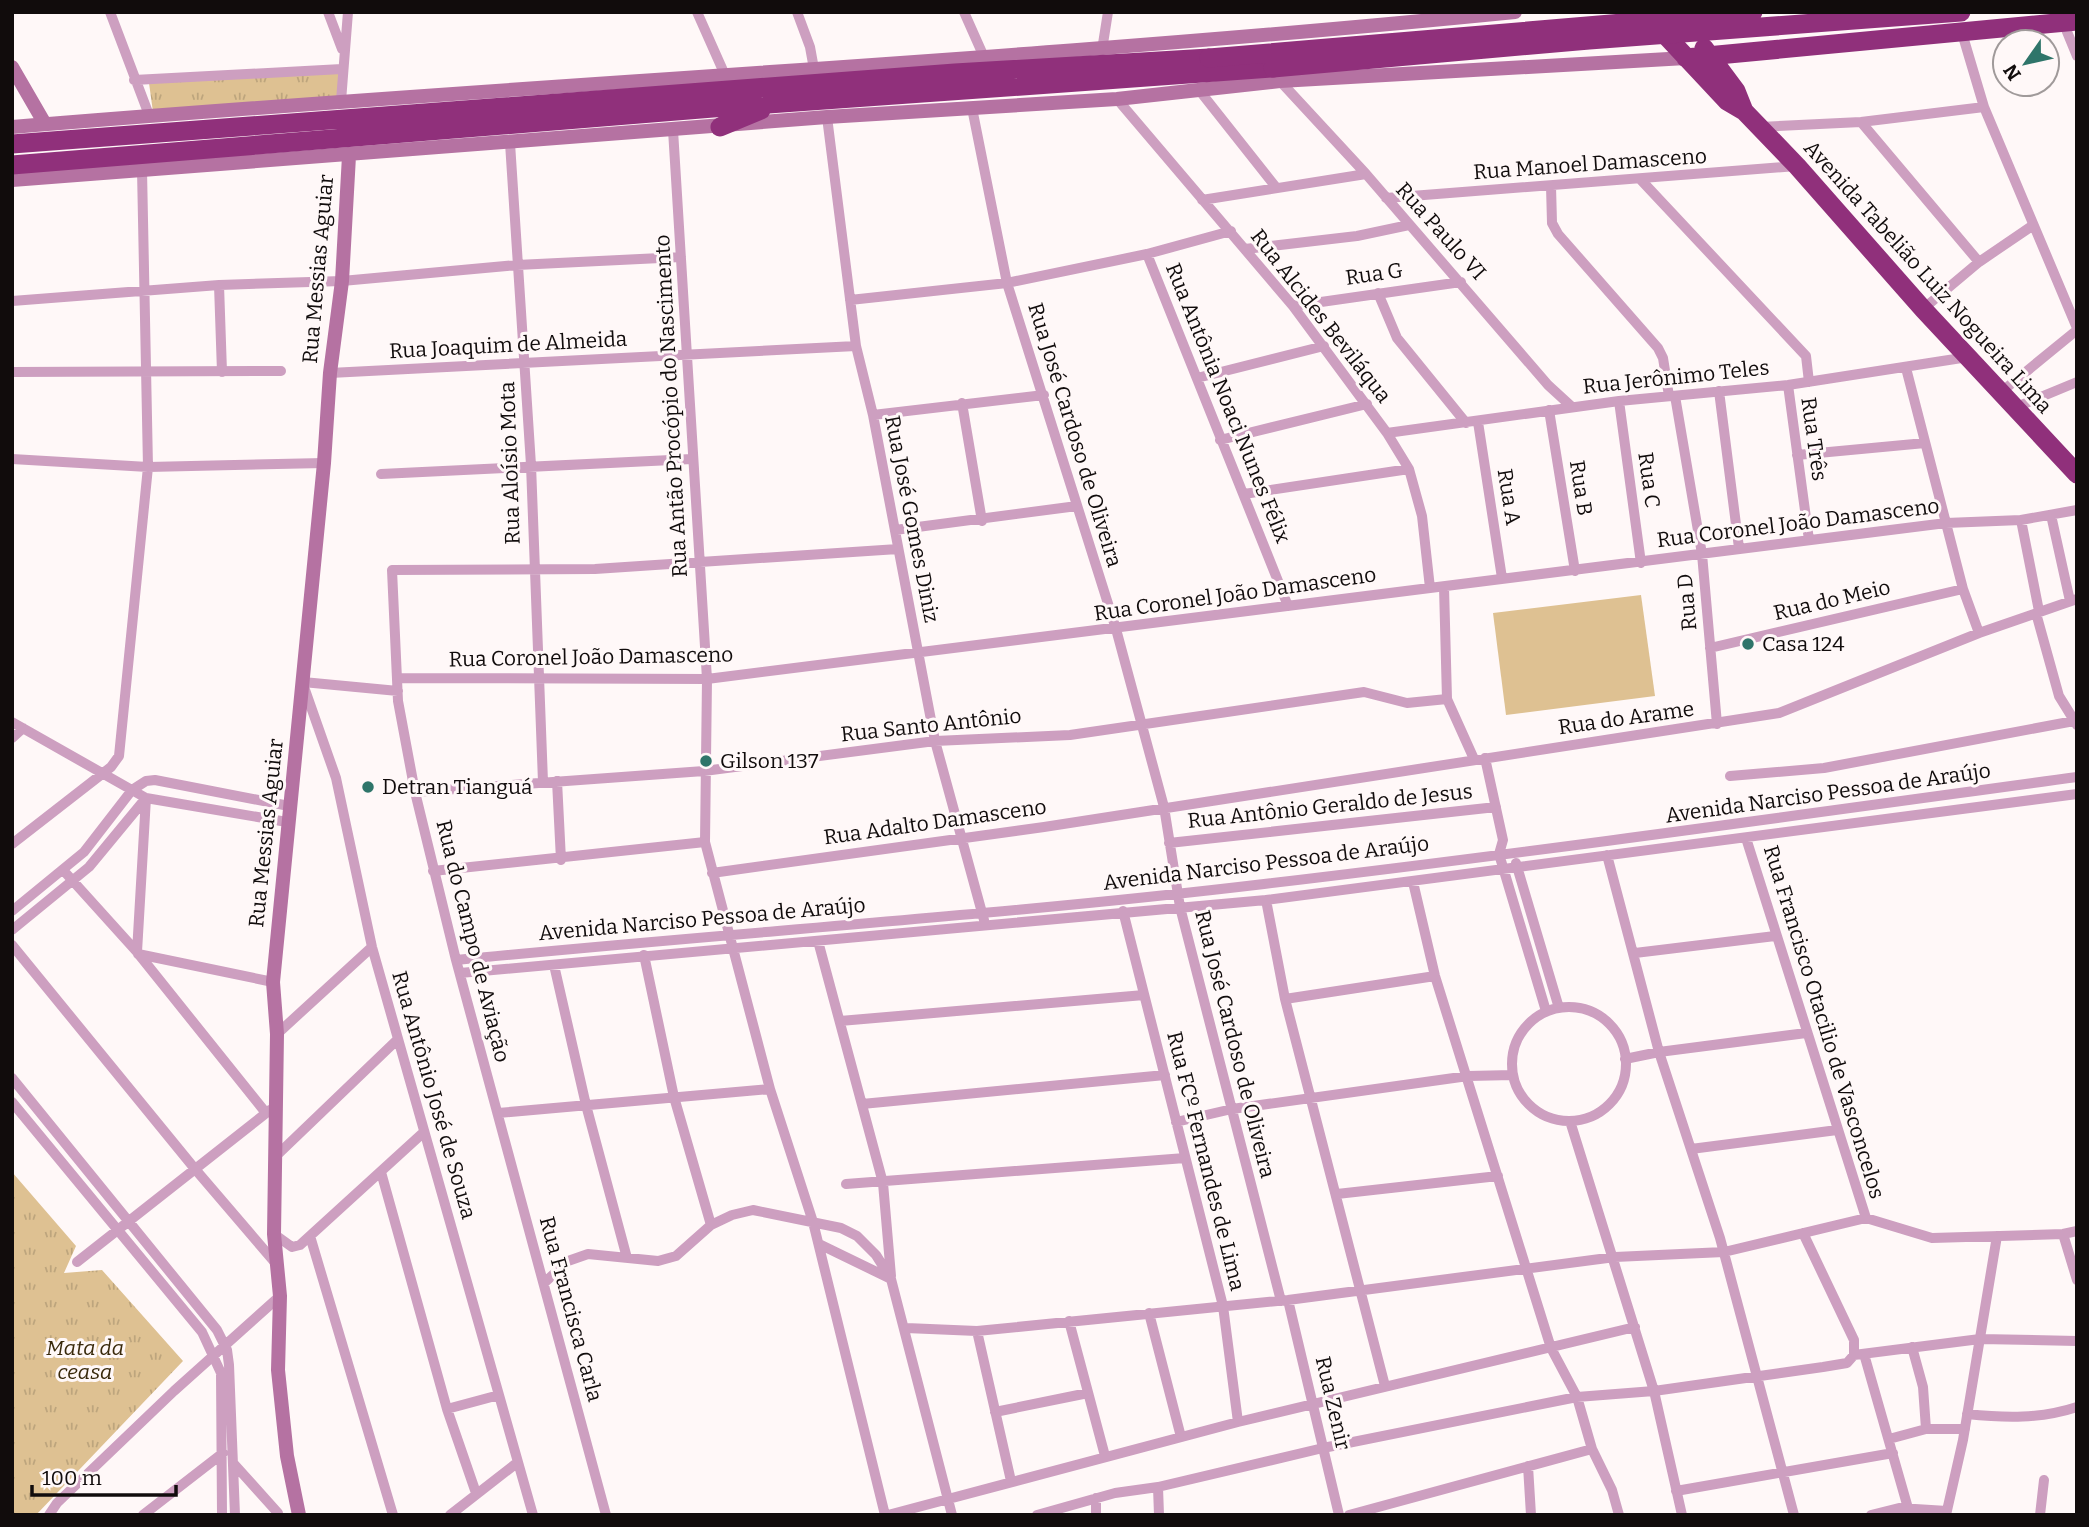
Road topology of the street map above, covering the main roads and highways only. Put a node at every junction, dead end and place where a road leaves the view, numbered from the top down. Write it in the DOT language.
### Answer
graph roads {
  1 [pos="1515,12"];
  2 [pos="1645,12"];
  3 [pos="1672,12"];
  4 [pos="1753,12"];
  5 [pos="1961,12"];
  6 [pos="1494,13"];
  7 [pos="2070,22"];
  8 [pos="1710,56"];
  9 [pos="1686,58"];
  10 [pos="12,67"];
  11 [pos="1276,75"];
  12 [pos="716,76"];
  13 [pos="654,95"];
  14 [pos="776,104"];
  15 [pos="1744,111"];
  16 [pos="45,124"];
  17 [pos="12,127"];
  18 [pos="720,127"];
  19 [pos="12,144"];
  20 [pos="349,156"];
  21 [pos="12,165"];
  22 [pos="12,180"];
  23 [pos="2072,464"];
  24 [pos="297,1510"];
  1 -- 6 [label="main road"];
  2 -- 9 [label="highway, Avenida Tabelião Luiz Nogueira Lima"];
  3 -- 8 [label="highway, Avenida Tabelião Luiz Nogueira Lima"];
  4 -- 13 [label="highway, bridge"];
  5 -- 11 [label="highway, bridge"];
  6 -- 12 [label="main road"];
  7 -- 8 [label="highway"];
  8 -- 9 [label="highway"];
  8 -- 15 [label="highway, Avenida Tabelião Luiz Nogueira Lima"];
  9 -- 11 [label="main road"];
  9 -- 15 [label="highway, Avenida Tabelião Luiz Nogueira Lima"];
  10 -- 16 [label="main road"];
  11 -- 14 [label="highway"];
  11 -- 18 [label="main road"];
  12 -- 13 [label="highway"];
  12 -- 16 [label="main road"];
  13 -- 19 [label="highway"];
  14 -- 18 [label="highway"];
  14 -- 21 [label="highway"];
  15 -- 23 [label="highway, Avenida Tabelião Luiz Nogueira Lima"];
  16 -- 17 [label="main road"];
  18 -- 20 [label="main road"];
  20 -- 22 [label="main road"];
  20 -- 24 [label="main road, Rua Messias Aguiar"];
}
